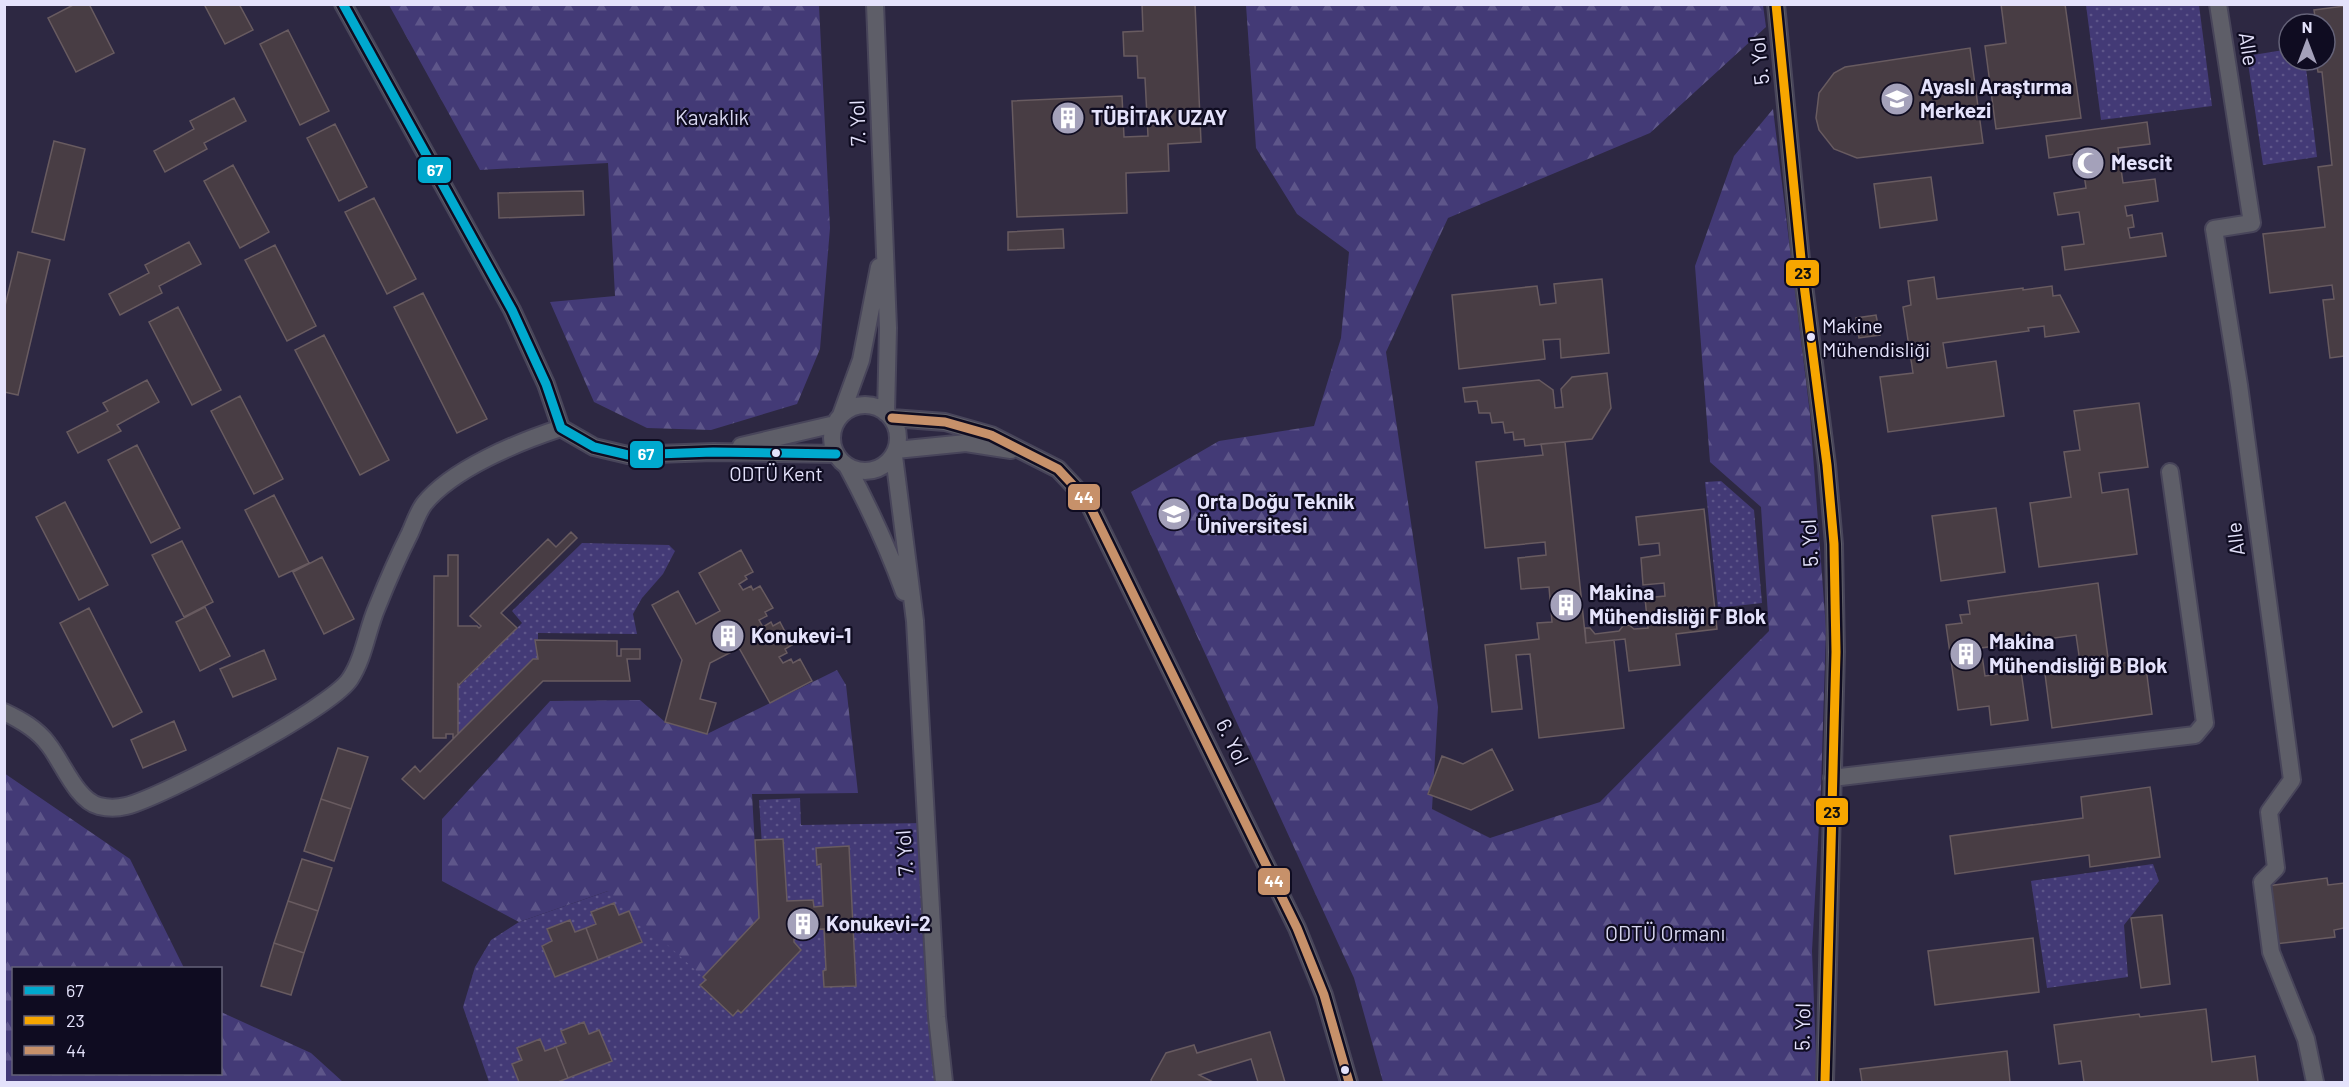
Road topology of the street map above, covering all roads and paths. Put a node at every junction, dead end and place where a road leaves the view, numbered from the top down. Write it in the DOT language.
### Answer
graph roads {
  1 [pos="343,4"];
  2 [pos="875,4"];
  3 [pos="1776,4"];
  4 [pos="2218,4"];
  5 [pos="885,239"];
  6 [pos="889,416"];
  7 [pos="838,419"];
  8 [pos="561,428"];
  9 [pos="713,452"];
  10 [pos="895,453"];
  11 [pos="1027,453"];
  12 [pos="841,460"];
  13 [pos="2170,472"];
  14 [pos="915,621"];
  15 [pos="4,712"];
  16 [pos="1832,778"];
  17 [pos="944,1083"];
  18 [pos="1349,1083"];
  19 [pos="1825,1083"];
  20 [pos="2315,1083"];
  1 -- 8 [label="street"];
  2 -- 5 [label="street, 7. Yol"];
  3 -- 16 [label="street, 5. Yol"];
  4 -- 20 [label="street, Alle"];
  5 -- 6 [label="street, 7. Yol"];
  5 -- 7 [label="street, 7. Yol"];
  6 -- 7 [label="street"];
  6 -- 10 [label="street, 7. Yol"];
  6 -- 11 [label="street, 6. Yol"];
  7 -- 9 [label="street"];
  7 -- 12 [label="street, 7. Yol"];
  8 -- 9 [label="street"];
  8 -- 15 [label="street"];
  9 -- 12 [label="street"];
  10 -- 11 [label="street, 6. Yol"];
  10 -- 12 [label="street"];
  10 -- 14 [label="street, 7. Yol"];
  11 -- 18 [label="street, 6. Yol"];
  12 -- 14 [label="street, 7. Yol"];
  13 -- 16 [label="street"];
  14 -- 17 [label="street, 7. Yol"];
  16 -- 19 [label="street, 5. Yol"];
}
